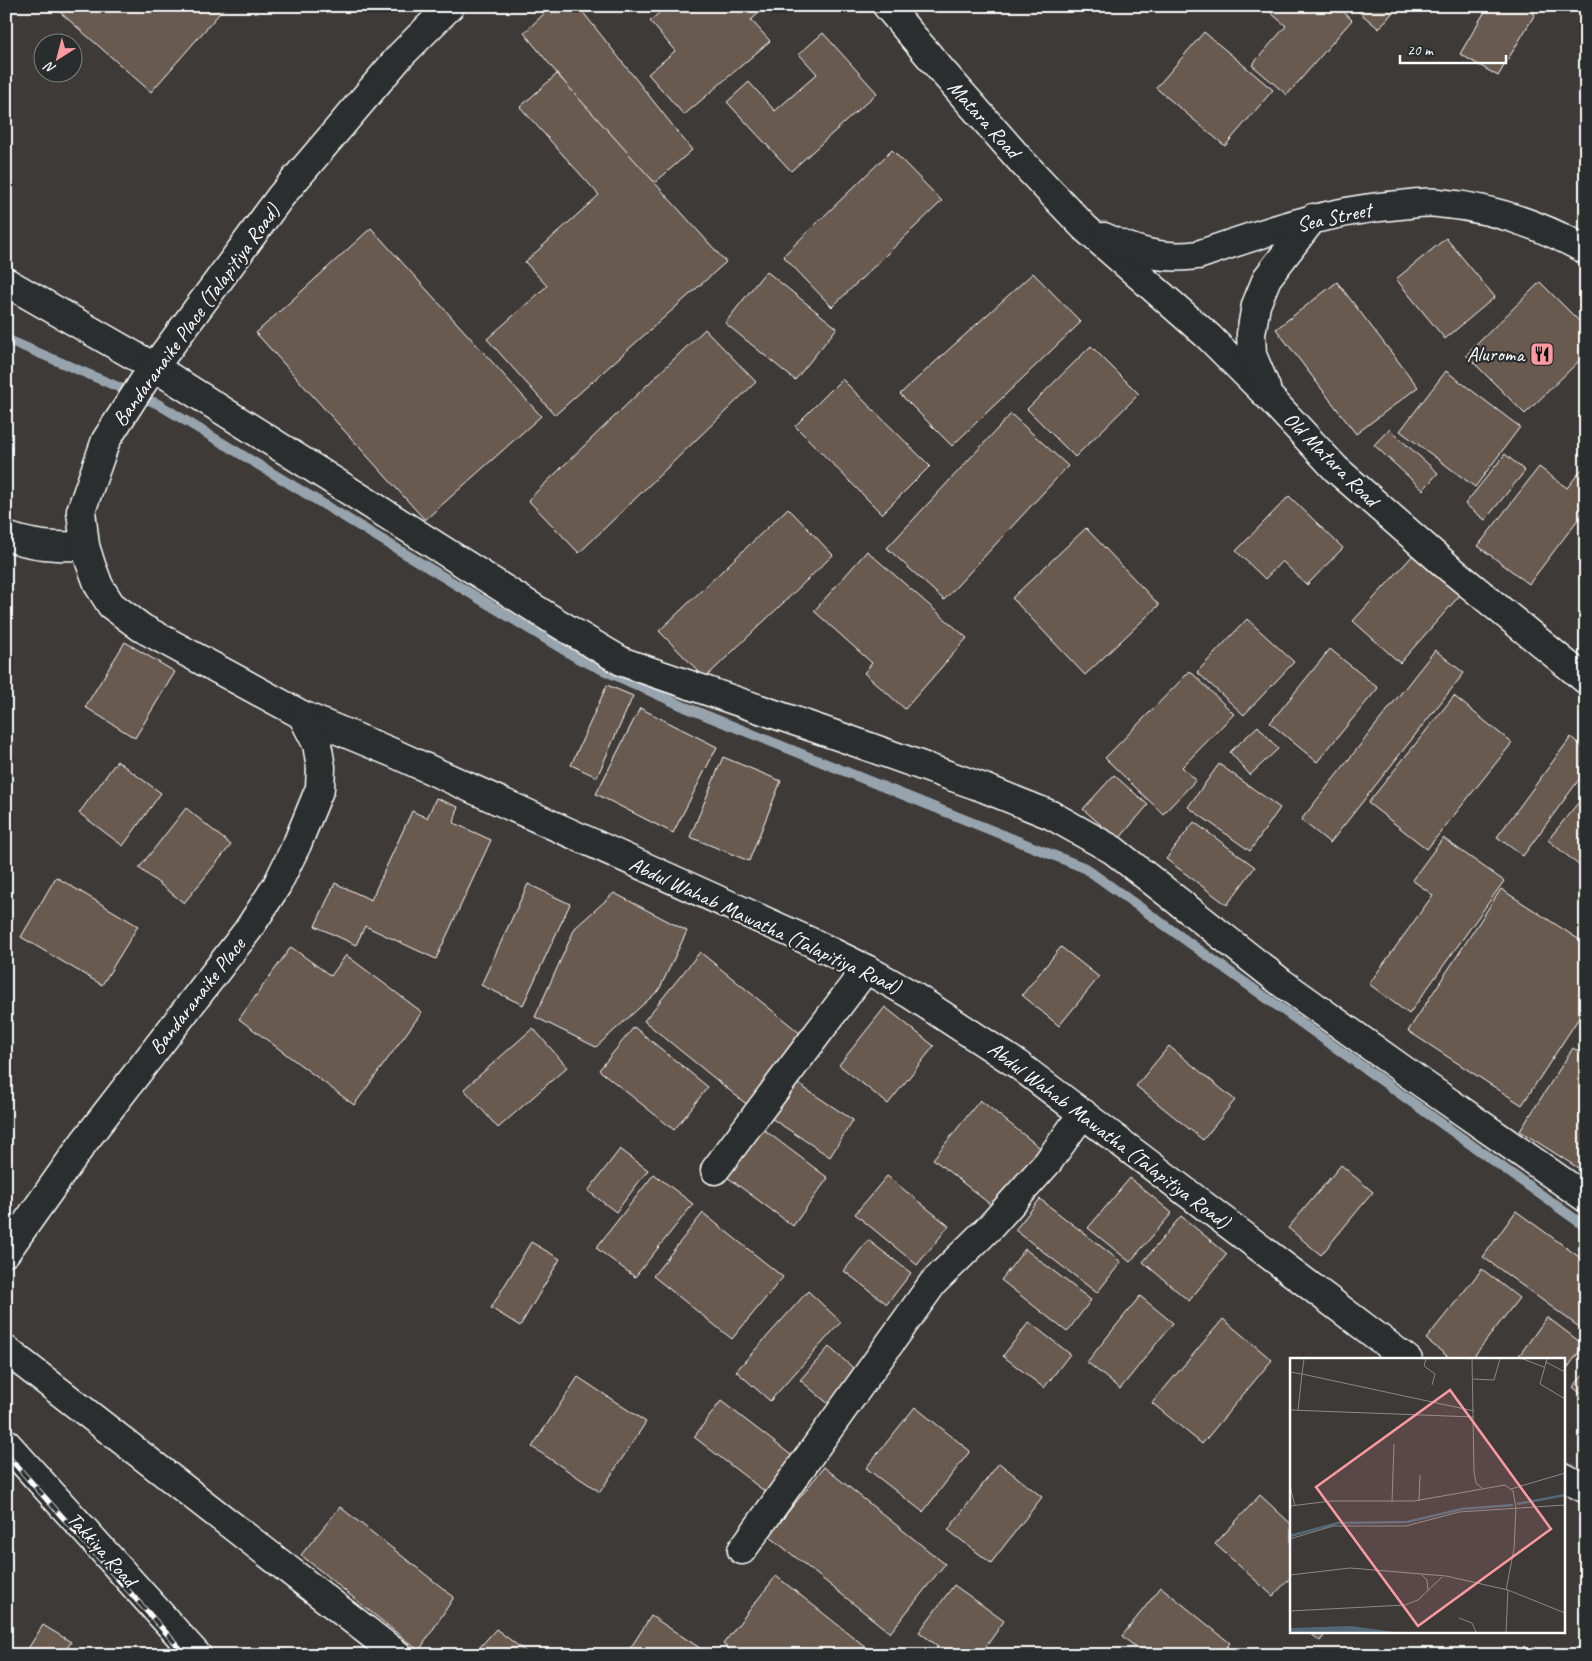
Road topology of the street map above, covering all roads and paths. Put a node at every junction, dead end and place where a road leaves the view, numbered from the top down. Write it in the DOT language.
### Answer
graph roads {
  1 [pos="450,6"];
  2 [pos="887,6"];
  3 [pos="1313,218"];
  4 [pos="1084,228"];
  5 [pos="1586,250"];
  6 [pos="6,282"];
  7 [pos="149,374"];
  8 [pos="1270,398"];
  9 [pos="6,536"];
  10 [pos="85,546"];
  11 [pos="1586,680"];
  12 [pos="302,715"];
  13 [pos="866,969"];
  14 [pos="1083,1113"];
  15 [pos="715,1170"];
  16 [pos="1586,1198"];
  17 [pos="6,1252"];
  18 [pos="6,1350"];
  19 [pos="1405,1358"];
  20 [pos="6,1443"];
  21 [pos="1564,1478"];
  22 [pos="1586,1489"];
  23 [pos="742,1550"];
  24 [pos="197,1655"];
  25 [pos="398,1655"];
  1 -- 7 [label="main road, Bandaranaike Place (Talapitiya Road)"];
  2 -- 4 [label="main road, Matara Road"];
  3 -- 4 [label="main road, Sea Street"];
  3 -- 5 [label="main road, Sea Street"];
  3 -- 8 [label="main road"];
  4 -- 8 [label="main road, Old Matara Road"];
  6 -- 7 [label="main road"];
  7 -- 10 [label="main road, Bandaranaike Place (Talapitiya Road)"];
  7 -- 16 [label="main road"];
  8 -- 11 [label="main road, Old Matara Road"];
  9 -- 10 [label="main road"];
  10 -- 12 [label="main road, Bandaranaike Place (Talapitiya Road)"];
  12 -- 13 [label="main road, Abdul Wahab Mawatha (Talapitiya Road)"];
  12 -- 17 [label="main road, Bandaranaike Place"];
  13 -- 14 [label="main road, Abdul Wahab Mawatha (Talapitiya Road)"];
  13 -- 15 [label="main road"];
  14 -- 19 [label="main road, Abdul Wahab Mawatha (Talapitiya Road)"];
  14 -- 23 [label="main road"];
  18 -- 25 [label="main road"];
  20 -- 24 [label="main road, Takkiya Road"];
  21 -- 22 [label="main road"];
}
